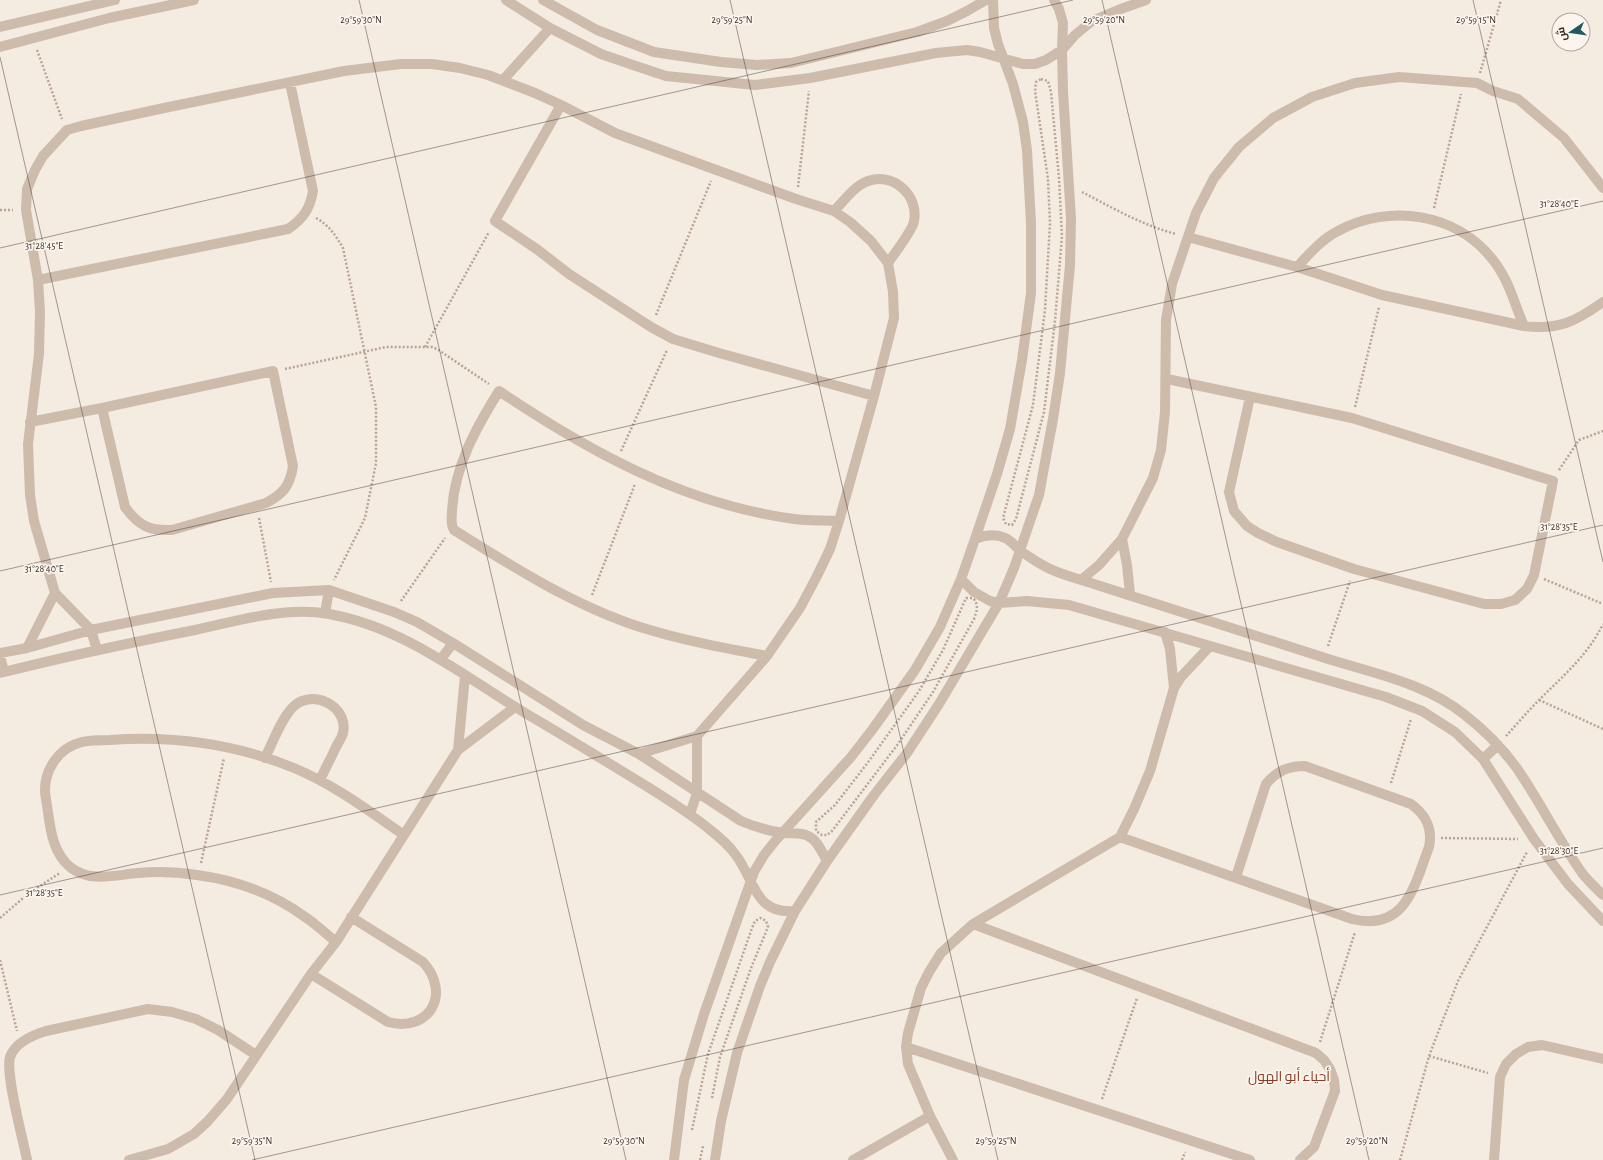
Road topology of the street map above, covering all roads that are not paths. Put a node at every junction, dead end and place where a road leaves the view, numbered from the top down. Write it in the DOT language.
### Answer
graph roads {
  1 [pos="116,0"];
  2 [pos="194,0"];
  3 [pos="506,0"];
  4 [pos="543,0"];
  5 [pos="986,0"];
  6 [pos="993,0"];
  7 [pos="1054,0"];
  8 [pos="1146,0"];
  9 [pos="0,27"];
  10 [pos="550,28"];
  11 [pos="0,46"];
  12 [pos="1062,50"];
  13 [pos="1004,59"];
  14 [pos="503,80"];
  15 [pos="290,83"];
  16 [pos="561,105"];
  17 [pos="1603,188"];
  18 [pos="834,211"];
  19 [pos="1188,237"];
  20 [pos="888,263"];
  21 [pos="1297,267"];
  22 [pos="38,280"];
  23 [pos="1603,302"];
  24 [pos="1524,326"];
  25 [pos="1166,379"];
  26 [pos="874,396"];
  27 [pos="1250,397"];
  28 [pos="102,408"];
  29 [pos="30,422"];
  30 [pos="839,521"];
  31 [pos="975,539"];
  32 [pos="1122,540"];
  33 [pos="1020,551"];
  34 [pos="961,579"];
  35 [pos="1082,580"];
  36 [pos="329,590"];
  37 [pos="55,593"];
  38 [pos="1130,594"];
  39 [pos="998,603"];
  40 [pos="325,613"];
  41 [pos="91,630"];
  42 [pos="1164,632"];
  43 [pos="453,643"];
  44 [pos="1210,646"];
  45 [pos="27,648"];
  46 [pos="98,650"];
  47 [pos="0,654"];
  48 [pos="767,656"];
  49 [pos="440,659"];
  50 [pos="2,672"];
  51 [pos="465,676"];
  52 [pos="1174,688"];
  53 [pos="515,707"];
  54 [pos="583,725"];
  55 [pos="698,736"];
  56 [pos="573,741"];
  57 [pos="1498,745"];
  58 [pos="458,750"];
  59 [pos="639,754"];
  60 [pos="264,758"];
  61 [pos="1483,758"];
  62 [pos="320,780"];
  63 [pos="697,793"];
  64 [pos="690,814"];
  65 [pos="782,833"];
  66 [pos="404,835"];
  67 [pos="1120,837"];
  68 [pos="827,861"];
  69 [pos="1236,877"];
  70 [pos="751,885"];
  71 [pos="1603,895"];
  72 [pos="795,911"];
  73 [pos="352,917"];
  74 [pos="1603,921"];
  75 [pos="973,924"];
  76 [pos="336,942"];
  77 [pos="311,974"];
  78 [pos="906,1047"];
  79 [pos="256,1055"];
  80 [pos="1603,1059"];
  81 [pos="930,1116"];
  82 [pos="27,1160"];
  83 [pos="129,1160"];
  84 [pos="674,1160"];
  85 [pos="715,1160"];
  86 [pos="853,1160"];
  87 [pos="953,1160"];
  88 [pos="1250,1160"];
  89 [pos="1300,1160"];
  90 [pos="1494,1160"];
  1 -- 9 [label="street"];
  2 -- 11 [label="street"];
  3 -- 10 [label="street"];
  4 -- 5 [label="street"];
  6 -- 13 [label="street"];
  7 -- 12 [label="street"];
  8 -- 12 [label="street"];
  10 -- 13 [label="street"];
  10 -- 14 [label="street"];
  12 -- 13 [label="street"];
  12 -- 33 [label="street"];
  13 -- 31 [label="street"];
  14 -- 15 [label="street"];
  14 -- 16 [label="street"];
  15 -- 22 [label="street"];
  15 -- 22 [label="street"];
  16 -- 18 [label="street"];
  16 -- 26 [label="street"];
  17 -- 19 [label="street"];
  18 -- 20 [label="street"];
  18 -- 20 [label="street"];
  19 -- 21 [label="street"];
  19 -- 25 [label="street"];
  20 -- 26 [label="street"];
  21 -- 24 [label="street"];
  21 -- 24 [label="street"];
  22 -- 29 [label="street"];
  23 -- 24 [label="street"];
  25 -- 27 [label="street"];
  25 -- 32 [label="street"];
  26 -- 30 [label="street"];
  27 -- 27 [label="street"];
  28 -- 28 [label="street"];
  28 -- 29 [label="street"];
  29 -- 37 [label="street"];
  30 -- 48 [label="street"];
  30 -- 48 [label="street"];
  31 -- 33 [label="street"];
  31 -- 34 [label="street"];
  32 -- 35 [label="street"];
  32 -- 38 [label="street"];
  33 -- 35 [label="street"];
  33 -- 39 [label="street"];
  34 -- 39 [label="street"];
  34 -- 65 [label="street"];
  35 -- 38 [label="street"];
  36 -- 40 [label="street"];
  36 -- 41 [label="street"];
  36 -- 43 [label="street"];
  37 -- 41 [label="street"];
  37 -- 45 [label="street"];
  38 -- 57 [label="street"];
  39 -- 42 [label="street"];
  39 -- 68 [label="street"];
  40 -- 46 [label="street"];
  40 -- 49 [label="street"];
  41 -- 45 [label="street"];
  41 -- 46 [label="street"];
  42 -- 44 [label="street"];
  42 -- 52 [label="street"];
  43 -- 49 [label="street"];
  43 -- 54 [label="street"];
  44 -- 52 [label="street"];
  44 -- 61 [label="street"];
  45 -- 47 [label="street"];
  46 -- 50 [label="street"];
  47 -- 50 [label="street"];
  48 -- 55 [label="street"];
  49 -- 51 [label="street"];
  51 -- 53 [label="street"];
  51 -- 58 [label="street"];
  52 -- 67 [label="street"];
  53 -- 56 [label="street"];
  53 -- 58 [label="street"];
  54 -- 56 [label="street"];
  54 -- 59 [label="street"];
  55 -- 59 [label="street"];
  55 -- 63 [label="street"];
  56 -- 64 [label="street"];
  57 -- 61 [label="street"];
  57 -- 71 [label="street"];
  58 -- 66 [label="street"];
  59 -- 63 [label="street"];
  60 -- 62 [label="street"];
  60 -- 62 [label="street"];
  60 -- 76 [label="street"];
  61 -- 74 [label="street"];
  62 -- 66 [label="street"];
  63 -- 64 [label="street"];
  63 -- 65 [label="street"];
  64 -- 70 [label="street"];
  65 -- 68 [label="street"];
  65 -- 70 [label="street"];
  66 -- 73 [label="street"];
  67 -- 69 [label="street"];
  67 -- 75 [label="street"];
  68 -- 72 [label="street"];
  69 -- 69 [label="street"];
  70 -- 72 [label="street"];
  70 -- 84 [label="street"];
  72 -- 85 [label="street"];
  73 -- 76 [label="street"];
  73 -- 77 [label="street"];
  75 -- 78 [label="street"];
  75 -- 89 [label="street"];
  76 -- 77 [label="street"];
  77 -- 79 [label="street"];
  78 -- 81 [label="street"];
  78 -- 88 [label="street"];
  79 -- 82 [label="street"];
  79 -- 83 [label="street"];
  80 -- 90 [label="street"];
  81 -- 86 [label="street"];
  81 -- 87 [label="street"];
}
